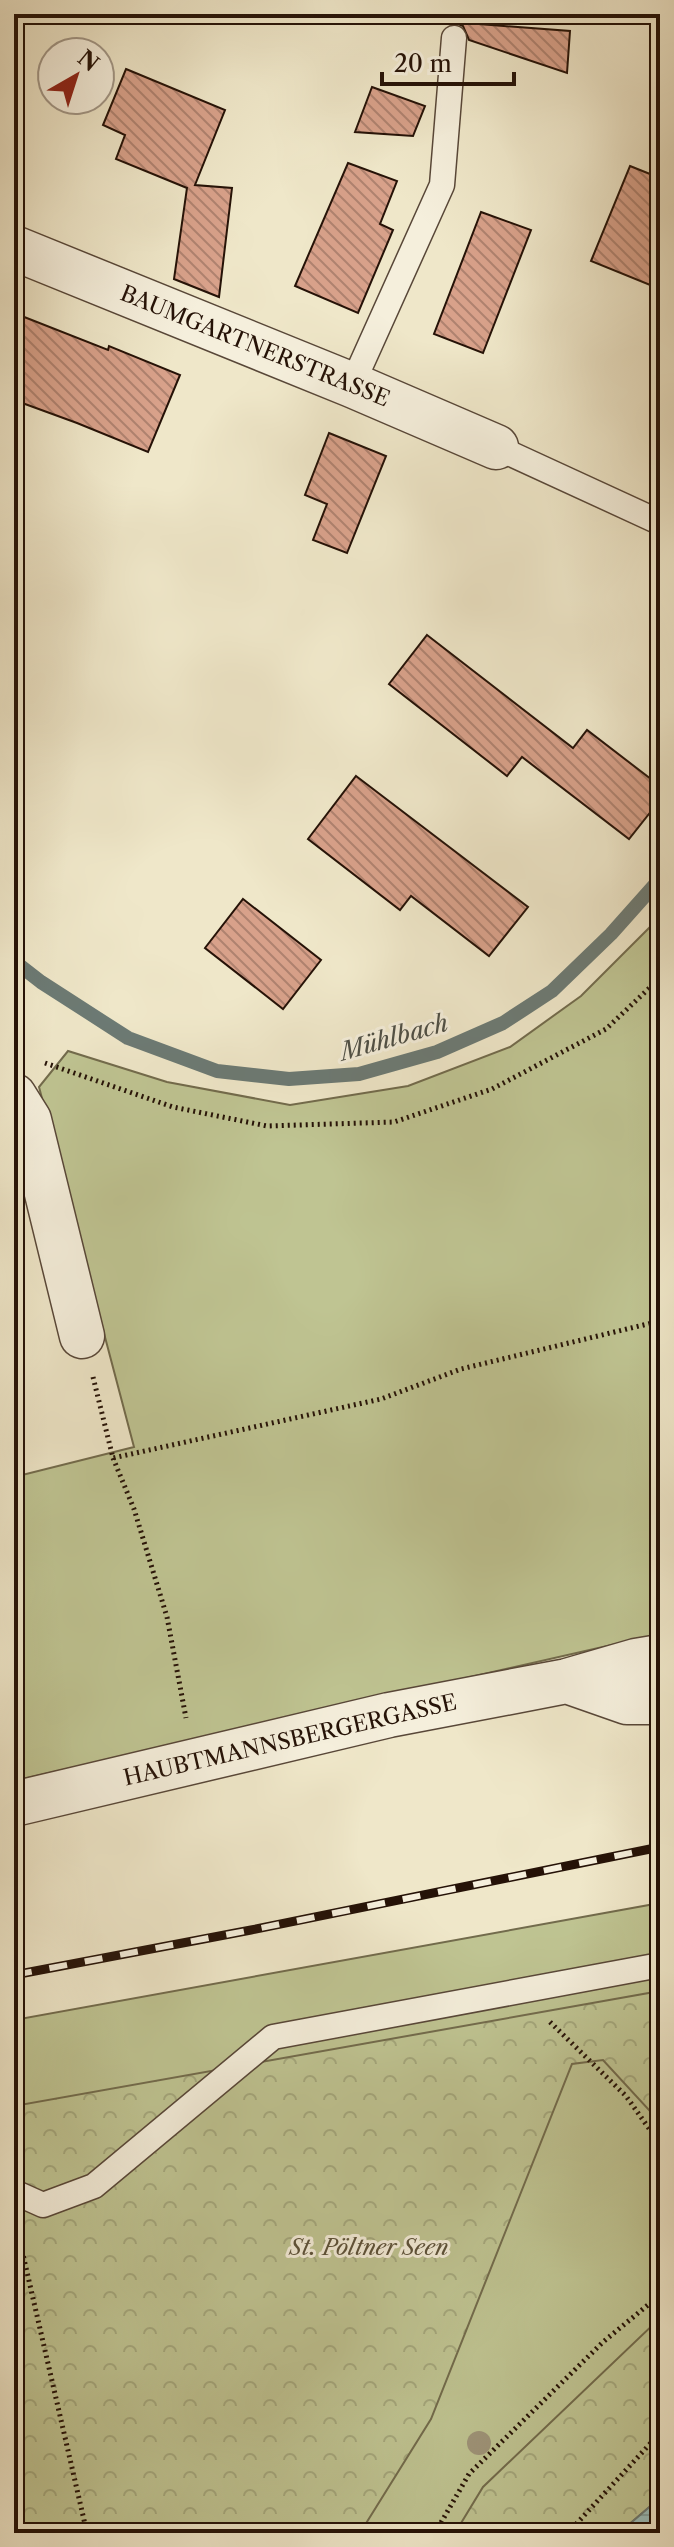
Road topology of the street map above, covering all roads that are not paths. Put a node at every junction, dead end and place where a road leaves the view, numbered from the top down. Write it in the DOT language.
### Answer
graph roads {
  1 [pos="454,38"];
  2 [pos="14,248"];
  3 [pos="352,385"];
  4 [pos="496,447"];
  5 [pos="659,522"];
  6 [pos="14,1096"];
  7 [pos="82,1336"];
  8 [pos="660,1657"];
  9 [pos="567,1681"];
  10 [pos="660,1702"];
  11 [pos="14,1804"];
  12 [pos="660,1965"];
  13 [pos="14,2192"];
  1 -- 3 [label="lane"];
  2 -- 3 [label="street, BAUMGARTNERSTRASSE"];
  3 -- 4 [label="street, BAUMGARTNERSTRASSE"];
  4 -- 5 [label="lane"];
  6 -- 7 [label="street"];
  8 -- 9 [label="street, HAUBTMANNSBERGERGASSE"];
  9 -- 10 [label="street"];
  9 -- 11 [label="street, HAUBTMANNSBERGERGASSE"];
  12 -- 13 [label="lane"];
}
